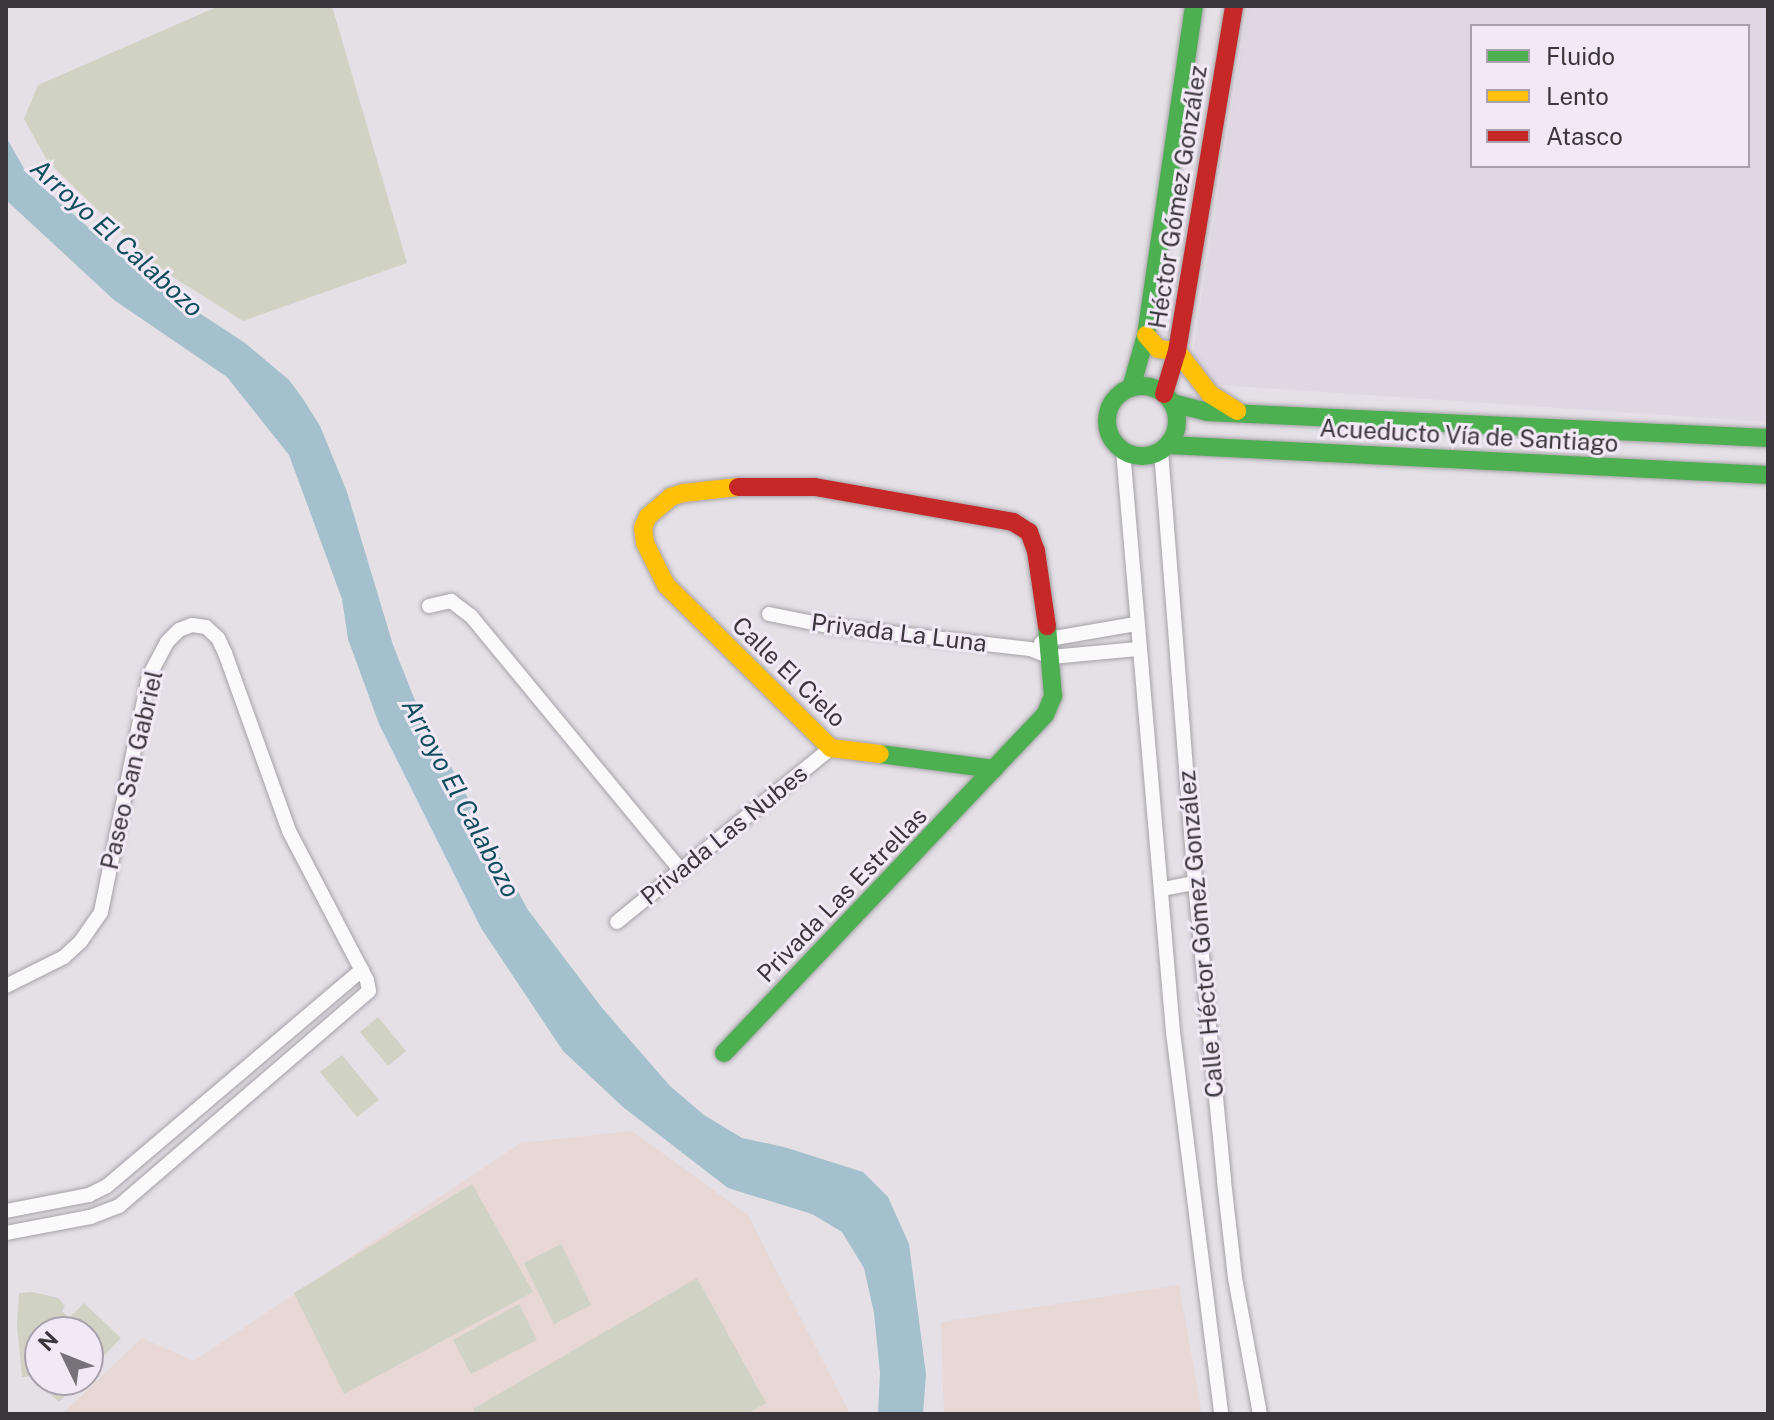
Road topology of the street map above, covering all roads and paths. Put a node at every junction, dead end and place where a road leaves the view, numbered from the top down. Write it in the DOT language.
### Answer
graph roads {
  1 [pos="1194,6"];
  2 [pos="1234,6"];
  3 [pos="1146,335"];
  4 [pos="1177,351"];
  5 [pos="1131,388"];
  6 [pos="1168,399"];
  7 [pos="1241,413"];
  8 [pos="1768,438"];
  9 [pos="1165,448"];
  10 [pos="1123,451"];
  11 [pos="1768,475"];
  12 [pos="429,606"];
  13 [pos="769,614"];
  14 [pos="1136,624"];
  15 [pos="1084,632"];
  16 [pos="1050,648"];
  17 [pos="1138,649"];
  18 [pos="1088,653"];
  19 [pos="831,748"];
  20 [pos="994,769"];
  21 [pos="681,871"];
  22 [pos="1195,883"];
  23 [pos="1163,889"];
  24 [pos="617,922"];
  25 [pos="362,970"];
  26 [pos="6,986"];
  27 [pos="724,1053"];
  28 [pos="223,1087"];
  29 [pos="238,1104"];
  30 [pos="107,1186"];
  31 [pos="119,1206"];
  32 [pos="6,1211"];
  33 [pos="6,1233"];
  34 [pos="1221,1414"];
  35 [pos="1260,1414"];
  1 -- 3 [label="street, Héctor Gómez González"];
  2 -- 4 [label="street, Héctor Gómez González"];
  3 -- 4 [label="street"];
  3 -- 5 [label="street, Héctor Gómez González"];
  4 -- 6 [label="street, Héctor Gómez González"];
  4 -- 7 [label="street"];
  5 -- 6 [label="street"];
  5 -- 10 [label="street"];
  6 -- 7 [label="street, Acueducto Vía de Santiago"];
  6 -- 9 [label="street"];
  7 -- 8 [label="street, Acueducto Vía de Santiago"];
  9 -- 10 [label="street"];
  9 -- 11 [label="street, Acueducto Vía de Santiago"];
  9 -- 22 [label="street, Calle Héctor Gómez González"];
  10 -- 14 [label="street, Calle Héctor Gómez González"];
  12 -- 21 [label="street"];
  13 -- 16 [label="street, Privada La Luna"];
  14 -- 15 [label="street"];
  14 -- 17 [label="street, Calle Héctor Gómez González"];
  15 -- 16 [label="street"];
  15 -- 18 [label="street"];
  16 -- 18 [label="street"];
  16 -- 19 [label="street, Calle El Cielo"];
  16 -- 20 [label="street, Calle El Cielo"];
  17 -- 18 [label="street"];
  17 -- 23 [label="street, Calle Héctor Gómez González"];
  19 -- 20 [label="street, Calle El Cielo"];
  19 -- 21 [label="street, Privada Las Nubes"];
  20 -- 27 [label="street, Privada Las Estrellas"];
  21 -- 24 [label="street, Privada Las Nubes"];
  22 -- 23 [label="street"];
  22 -- 35 [label="street, Calle Héctor Gómez González"];
  23 -- 34 [label="street, Calle Héctor Gómez González"];
  25 -- 26 [label="street, Paseo San Gabriel"];
  25 -- 28 [label="street"];
  25 -- 29 [label="street"];
  28 -- 29 [label="street"];
  28 -- 30 [label="street"];
  29 -- 31 [label="street"];
  30 -- 31 [label="street"];
  30 -- 32 [label="street"];
  31 -- 33 [label="street"];
}
